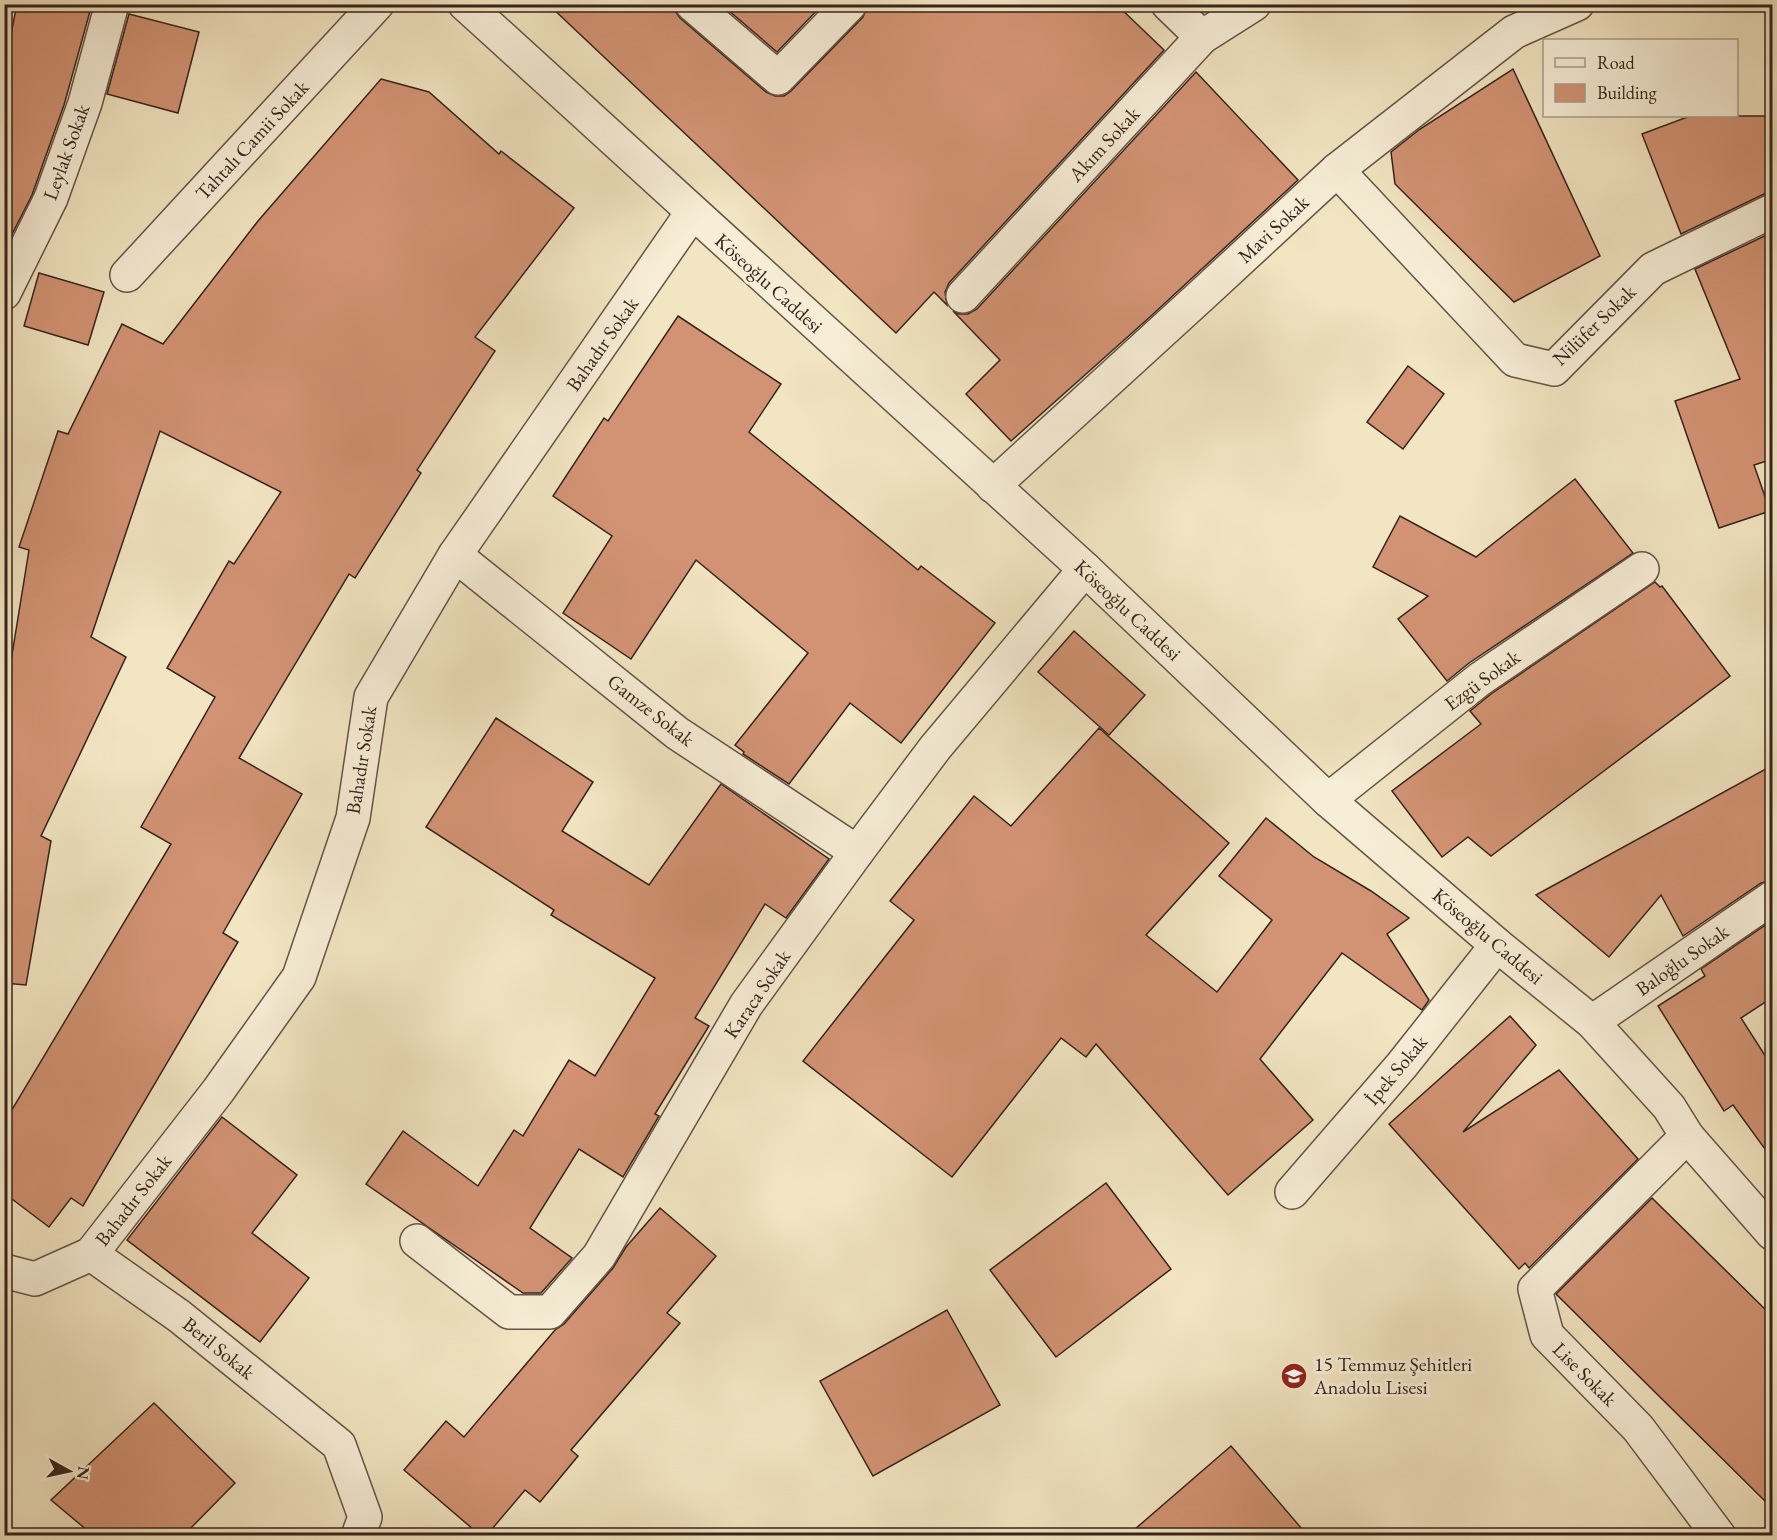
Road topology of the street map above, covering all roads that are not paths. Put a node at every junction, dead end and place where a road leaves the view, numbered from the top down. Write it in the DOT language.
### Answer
graph roads {
  1 [pos="112,4"];
  2 [pos="377,4"];
  3 [pos="465,4"];
  4 [pos="692,4"];
  5 [pos="850,4"];
  6 [pos="1168,4"];
  7 [pos="1254,4"];
  8 [pos="1577,4"];
  9 [pos="1202,37"];
  10 [pos="1337,170"];
  11 [pos="1773,210"];
  12 [pos="692,213"];
  13 [pos="127,275"];
  14 [pos="4,293"];
  15 [pos="963,296"];
  16 [pos="993,486"];
  17 [pos="455,555"];
  18 [pos="1085,569"];
  19 [pos="1642,569"];
  20 [pos="1328,800"];
  21 [pos="857,852"];
  22 [pos="1773,898"];
  23 [pos="1497,945"];
  24 [pos="1592,1022"];
  25 [pos="1687,1136"];
  26 [pos="1292,1192"];
  27 [pos="1767,1218"];
  28 [pos="417,1241"];
  29 [pos="91,1254"];
  30 [pos="4,1271"];
  31 [pos="358,1536"];
  32 [pos="1719,1536"];
  1 -- 14 [label="street, Leylak Sokak"];
  2 -- 13 [label="street, Tahtalı Camii Sokak"];
  3 -- 12 [label="street, Köseoğlu Caddesi"];
  4 -- 5 [label="street"];
  6 -- 9 [label="street"];
  7 -- 9 [label="street, Akım Sokak"];
  8 -- 10 [label="street, Mavi Sokak"];
  9 -- 15 [label="street, Akım Sokak"];
  10 -- 11 [label="street, Nilüfer Sokak"];
  10 -- 16 [label="street, Mavi Sokak"];
  12 -- 16 [label="street, Köseoğlu Caddesi"];
  12 -- 17 [label="street, Bahadır Sokak"];
  16 -- 18 [label="street, Köseoğlu Caddesi"];
  17 -- 21 [label="street, Gamze Sokak"];
  17 -- 29 [label="street, Bahadır Sokak"];
  18 -- 20 [label="street, Köseoğlu Caddesi"];
  18 -- 21 [label="street, Karaca Sokak"];
  19 -- 20 [label="street, Ezgü Sokak"];
  20 -- 23 [label="street, Köseoğlu Caddesi"];
  21 -- 28 [label="street, Karaca Sokak"];
  22 -- 24 [label="street, Baloğlu Sokak"];
  23 -- 24 [label="street, Köseoğlu Caddesi"];
  23 -- 26 [label="street, İpek Sokak"];
  24 -- 25 [label="street, Köseoğlu Caddesi"];
  25 -- 27 [label="street, Köseoğlu Caddesi"];
  25 -- 32 [label="street, Lise Sokak"];
  29 -- 30 [label="street"];
  29 -- 31 [label="street, Beril Sokak"];
}
